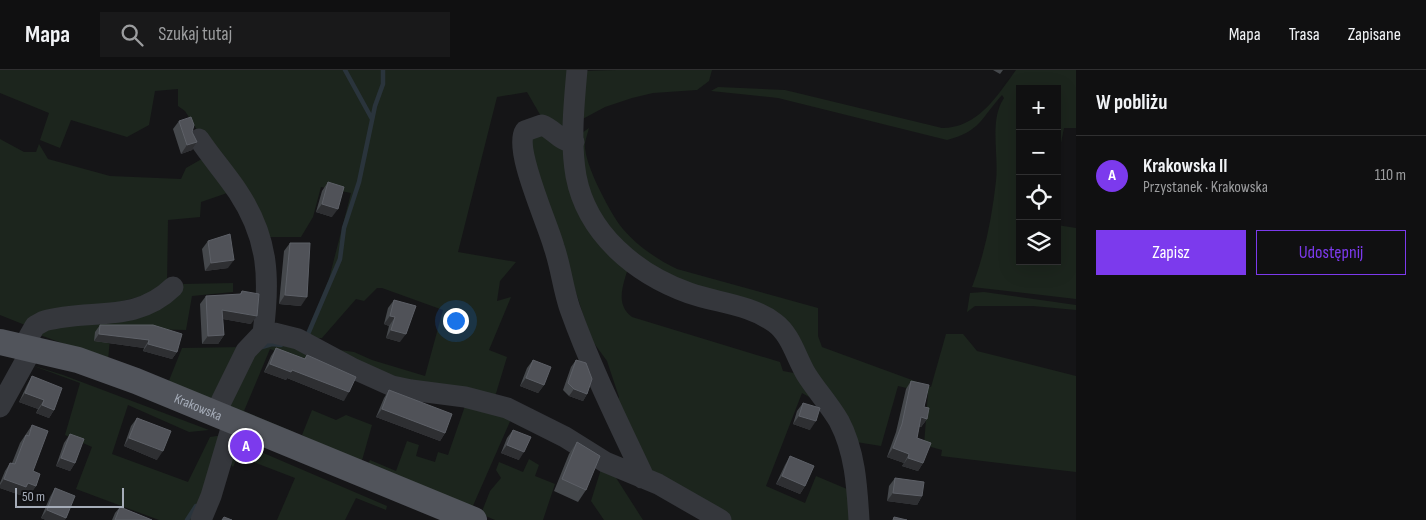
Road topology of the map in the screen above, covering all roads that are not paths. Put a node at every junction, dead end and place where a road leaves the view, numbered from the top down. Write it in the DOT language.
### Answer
graph roads {
  1 [pos="577,70"];
  2 [pos="199,139"];
  3 [pos="574,142"];
  4 [pos="174,287"];
  5 [pos="263,333"];
  6 [pos="19,346"];
  7 [pos="0,407"];
  8 [pos="224,418"];
  9 [pos="642,478"];
  10 [pos="201,520"];
  11 [pos="474,520"];
  12 [pos="721,520"];
  13 [pos="859,520"];
  1 -- 3 [label="street"];
  2 -- 5 [label="street"];
  3 -- 9 [label="street"];
  3 -- 13 [label="street"];
  4 -- 6 [label="street"];
  5 -- 8 [label="street"];
  5 -- 9 [label="street"];
  6 -- 7 [label="street"];
  6 -- 8 [label="main road, Krakowska"];
  8 -- 10 [label="street"];
  8 -- 11 [label="main road, Krakowska"];
  9 -- 12 [label="street"];
}
